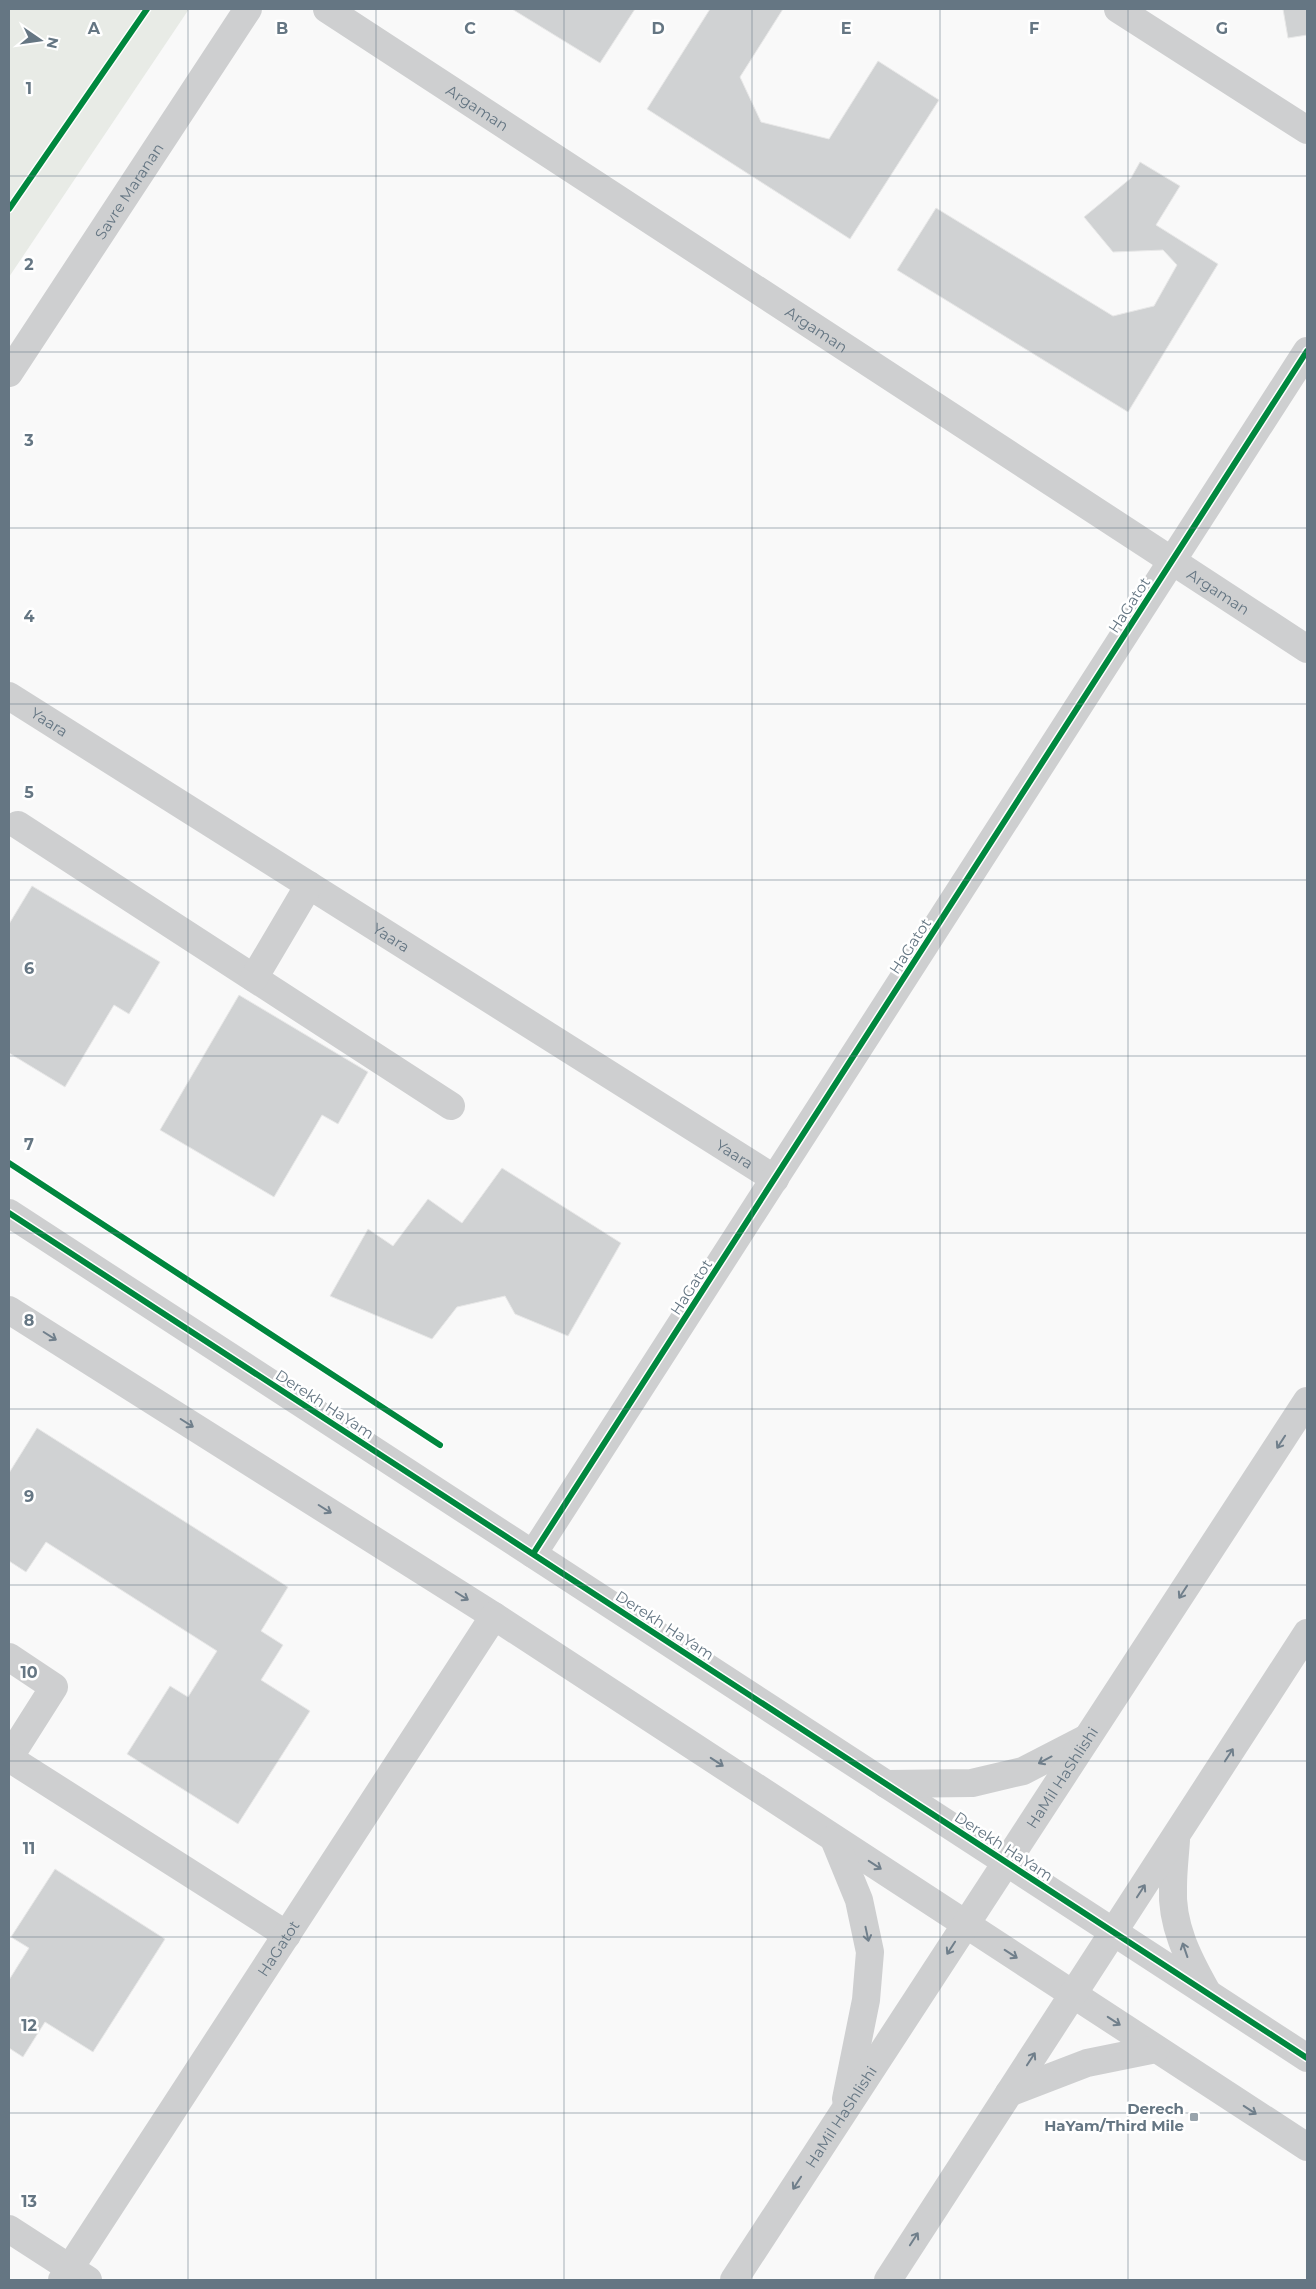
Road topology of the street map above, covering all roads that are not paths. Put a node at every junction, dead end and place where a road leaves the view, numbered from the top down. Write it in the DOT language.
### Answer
graph roads {
  1 [pos="248,9"];
  2 [pos="326,9"];
  3 [pos="1118,9"];
  4 [pos="1307,130"];
  5 [pos="1307,351"];
  6 [pos="9,373"];
  7 [pos="1172,561"];
  8 [pos="1307,649"];
  9 [pos="9,696"];
  10 [pos="18,826"];
  11 [pos="309,885"];
  12 [pos="254,978"];
  13 [pos="451,1106"];
  14 [pos="775,1179"];
  15 [pos="9,1213"];
  16 [pos="9,1310"];
  17 [pos="1307,1401"];
  18 [pos="533,1554"];
  19 [pos="494,1616"];
  20 [pos="1307,1633"];
  21 [pos="9,1657"];
  22 [pos="1089,1737"];
  23 [pos="9,1758"];
  24 [pos="886,1784"];
  25 [pos="1176,1838"];
  26 [pos="834,1839"];
  27 [pos="1006,1863"];
  28 [pos="966,1924"];
  29 [pos="1114,1932"];
  30 [pos="286,1934"];
  31 [pos="1208,1993"];
  32 [pos="1074,1994"];
  33 [pos="1156,2049"];
  34 [pos="1307,2058"];
  35 [pos="1009,2093"];
  36 [pos="843,2113"];
  37 [pos="1307,2147"];
  38 [pos="9,2229"];
  39 [pos="73,2276"];
  40 [pos="734,2280"];
  41 [pos="888,2280"];
  1 -- 6 [label="street, Savre Maranan"];
  2 -- 7 [label="street, Argaman"];
  3 -- 4 [label="street"];
  5 -- 7 [label="street, HaGatot"];
  7 -- 8 [label="street, Argaman"];
  7 -- 14 [label="street, HaGatot"];
  9 -- 11 [label="street, Yaara"];
  10 -- 12 [label="street"];
  11 -- 12 [label="street"];
  11 -- 14 [label="street, Yaara"];
  12 -- 13 [label="street"];
  14 -- 18 [label="street, HaGatot"];
  15 -- 18 [label="street, Derekh HaYam"];
  16 -- 19 [label="street, one-way"];
  17 -- 22 [label="street, HaMil HaShlishi, one-way"];
  18 -- 24 [label="street, Derekh HaYam"];
  19 -- 26 [label="street, one-way"];
  19 -- 30 [label="street, HaGatot"];
  25 -- 20 [label="street, one-way"];
  21 -- 23 [label="street"];
  22 -- 24 [label="street, one-way"];
  22 -- 27 [label="street, HaMil HaShlishi"];
  23 -- 30 [label="street"];
  24 -- 27 [label="street, Derekh HaYam"];
  29 -- 25 [label="street, one-way"];
  31 -- 25 [label="street, one-way"];
  26 -- 28 [label="street, one-way"];
  26 -- 36 [label="street, one-way"];
  27 -- 28 [label="street, HaMil HaShlishi"];
  27 -- 29 [label="street, Derekh HaYam"];
  28 -- 32 [label="street, one-way"];
  28 -- 36 [label="street, HaMil HaShlishi, one-way"];
  29 -- 31 [label="street, Derekh HaYam"];
  29 -- 32 [label="street"];
  30 -- 39 [label="street, HaGatot"];
  31 -- 34 [label="street, Derekh HaYam"];
  32 -- 33 [label="street, one-way"];
  35 -- 32 [label="street, one-way"];
  33 -- 35 [label="street"];
  33 -- 37 [label="street, one-way"];
  41 -- 35 [label="street, one-way"];
  36 -- 40 [label="street, HaMil HaShlishi, one-way"];
  38 -- 39 [label="street"];
}
